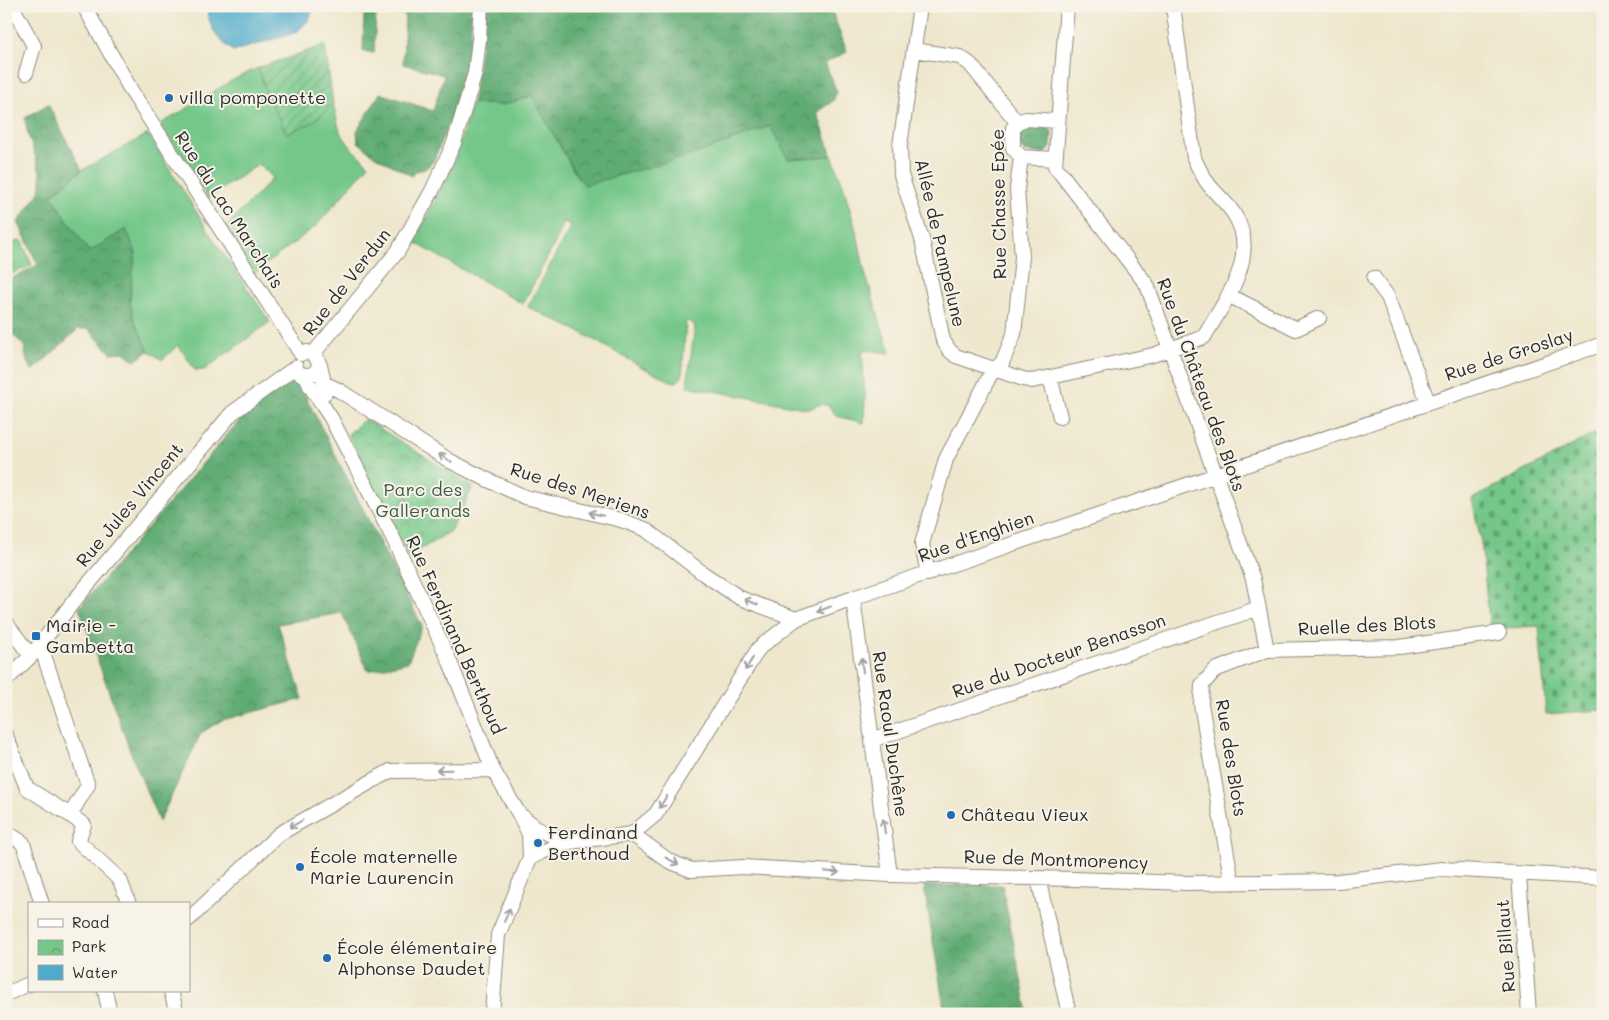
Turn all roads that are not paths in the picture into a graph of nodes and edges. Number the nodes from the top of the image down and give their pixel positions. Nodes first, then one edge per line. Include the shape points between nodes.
1 (12, 6) edge
2 (84, 6) edge
3 (481, 6) edge
4 (920, 6) edge
5 (1067, 6) edge
6 (1173, 6) edge
7 (914, 50) junction
8 (26, 73) dead end
9 (1057, 121) junction
10 (1017, 122) junction
11 (1021, 157) junction
12 (1056, 159) junction
13 (1374, 278) dead end
14 (1228, 295) junction
15 (1319, 318) dead end
16 (1603, 344) edge
17 (1170, 349) junction
18 (307, 363) junction
19 (993, 370) junction
20 (1050, 377) junction
21 (324, 384) junction
22 (1428, 402) junction
23 (1060, 417) dead end
24 (331, 418) junction
25 (1214, 475) junction
26 (928, 574) junction
27 (852, 598) junction
28 (1259, 608) junction
29 (796, 619) junction
30 (6, 623) edge
31 (1499, 633) dead end
32 (40, 644) junction
33 (1267, 650) junction
34 (31, 656) junction
35 (6, 680) edge
36 (6, 736) edge
37 (872, 740) junction
38 (493, 770) junction
39 (519, 814) junction
40 (70, 815) junction
41 (6, 832) edge
42 (632, 834) junction
43 (570, 842) junction
44 (530, 858) junction
45 (890, 874) junction
46 (1519, 875) junction
47 (1038, 878) junction
48 (1599, 878) edge
49 (1232, 882) junction
50 (41, 902) edge
51 (128, 902) edge
52 (190, 918) edge
53 (28, 984) edge
54 (105, 992) edge
55 (171, 992) edge
56 (6, 994) edge
57 (110, 1014) edge
58 (177, 1014) edge
59 (492, 1014) edge
60 (1069, 1014) edge
61 (1529, 1014) edge

1 - 8 street via 34,46
2 - 18 street, Rue du Lac Marchais via 132,92
3 - 18 street, Rue de Verdun via 475,73 454,143 432,191 398,251
4 - 7 street, Allée de Pampelune
5 - 9 street, Rue du Château des Blots
6 - 14 street, Allée de Pampelune via 1194,158 1199,171 1234,214 1244,244 1238,277
7 - 10 street, Rue Chasse Epée via 960,57 970,64
7 - 19 street, Allée de Pampelune via 900,146 901,175 922,239 943,340 956,356
9 - 10 street via 1026,119
9 - 12 street, Rue du Château des Blots
10 - 11 street, Rue Chasse Epée via 1013,128 1013,148
11 - 12 street
11 - 19 street, Rue Chasse Epée via 1017,189 1022,257 1014,334 1002,363
12 - 17 street, Rue du Château des Blots via 1055,166 1147,285
13 - 22 street via 1388,297
14 - 15 street via 1296,329
14 - 17 street, Allée de Pampelune via 1204,337
16 - 22 street, Rue de Groslay
17 - 20 street, Allée de Pampelune
17 - 25 street, Rue du Château des Blots
18 - 21 street, Rue Ferdinand Berthoud
18 - 24 street, Rue Ferdinand Berthoud via 310,386
18 - 32 street, Rue Jules Vincent via 232,413
19 - 20 street, Allée de Pampelune via 1023,380
19 - 26 street, Rue Chasse Epée via 946,459 922,544
20 - 23 street
21 - 24 street, Rue Ferdinand Berthoud
29 -> 21 street, Rue des Meriens via 740,598 645,529 621,520 525,497 450,461
22 - 25 street, Rue d'Enghien
24 - 38 street, Rue Ferdinand Berthoud via 393,538 450,662
25 - 26 street, Rue d'Enghien
25 - 28 street, Rue du Château des Blots via 1253,579
26 - 27 street, Rue d'Enghien
27 -> 29 street, Rue d'Enghien
37 -> 27 street, Rue Raoul Duchêne
28 - 33 street, Rue du Château des Blots
28 - 37 street, Rue du Docteur Benasson
29 -> 42 street, Rue d'Enghien via 760,648 656,814
30 - 34 street
31 - 33 street, Ruelle des Blots via 1399,647
32 - 34 street, Rue Jules Vincent
32 - 40 street via 88,785
33 - 49 street, Rue des Blots via 1216,670 1202,685 1201,704
34 - 35 street, Rue Jules Vincent
36 - 40 street via 27,788
45 -> 37 street, Rue Raoul Duchêne
38 - 39 street, Rue Ferdinand Berthoud
38 -> 52 street via 390,771 279,834
39 - 43 street, Rue Ferdinand Berthoud via 541,831
39 - 44 street via 529,834
40 - 51 street via 84,826 78,841 120,880
41 - 50 street via 23,843
42 - 43 street
42 -> 45 street, Rue de Montmorency via 669,861 691,870 743,867
43 - 44 street
59 -> 44 street via 498,935
45 - 47 street, Rue de Montmorency
46 - 48 street, Rue de Montmorency
46 - 49 street, Rue de Montmorency via 1442,869 1338,881
46 - 61 street, Rue Billaut
47 - 49 street, Rue de Montmorency
47 - 60 street
53 - 56 street
54 - 57 street
55 - 58 street

